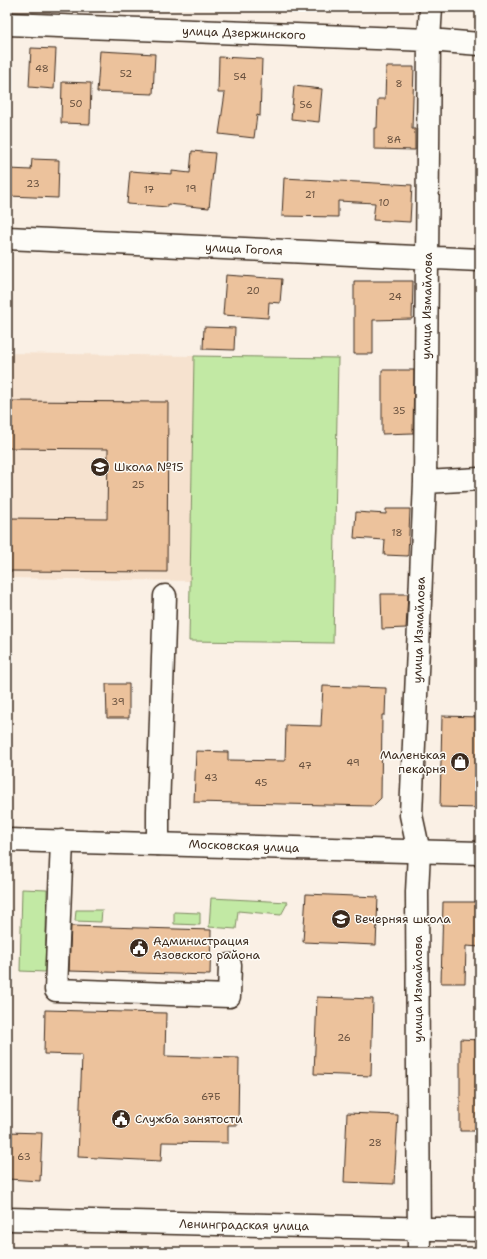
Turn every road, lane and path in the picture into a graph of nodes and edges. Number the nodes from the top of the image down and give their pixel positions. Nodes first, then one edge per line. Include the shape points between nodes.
1 (431, 7) edge
2 (7, 24) edge
3 (429, 40) junction
4 (480, 44) edge
5 (7, 238) edge
6 (428, 257) junction
7 (480, 260) edge
8 (480, 479) edge
9 (425, 482) junction
10 (165, 596) dead end
11 (7, 840) edge
12 (62, 841) junction
13 (158, 844) junction
14 (419, 852) junction
15 (480, 853) edge
16 (230, 965) dead end
17 (7, 1220) edge
18 (419, 1229) junction
19 (480, 1230) edge
20 (419, 1252) edge

1 - 3 street, улица Измайлова
2 - 3 street, улица Дзержинского
3 - 4 street, улица Дзержинского
3 - 6 street, улица Измайлова
5 - 6 street, улица Гоголя
6 - 7 street, улица Гоголя
6 - 9 street, улица Измайлова
8 - 9 street
9 - 14 street, улица Измайлова via 411,815
10 - 13 street
11 - 12 street, Московская улица
12 - 13 street, Московская улица
12 - 16 street via 56,990 229,996
13 - 14 street, Московская улица
14 - 15 street, Московская улица
14 - 18 street, улица Измайлова
17 - 18 street, Ленинградская улица
18 - 19 street, Ленинградская улица
18 - 20 street, улица Измайлова

